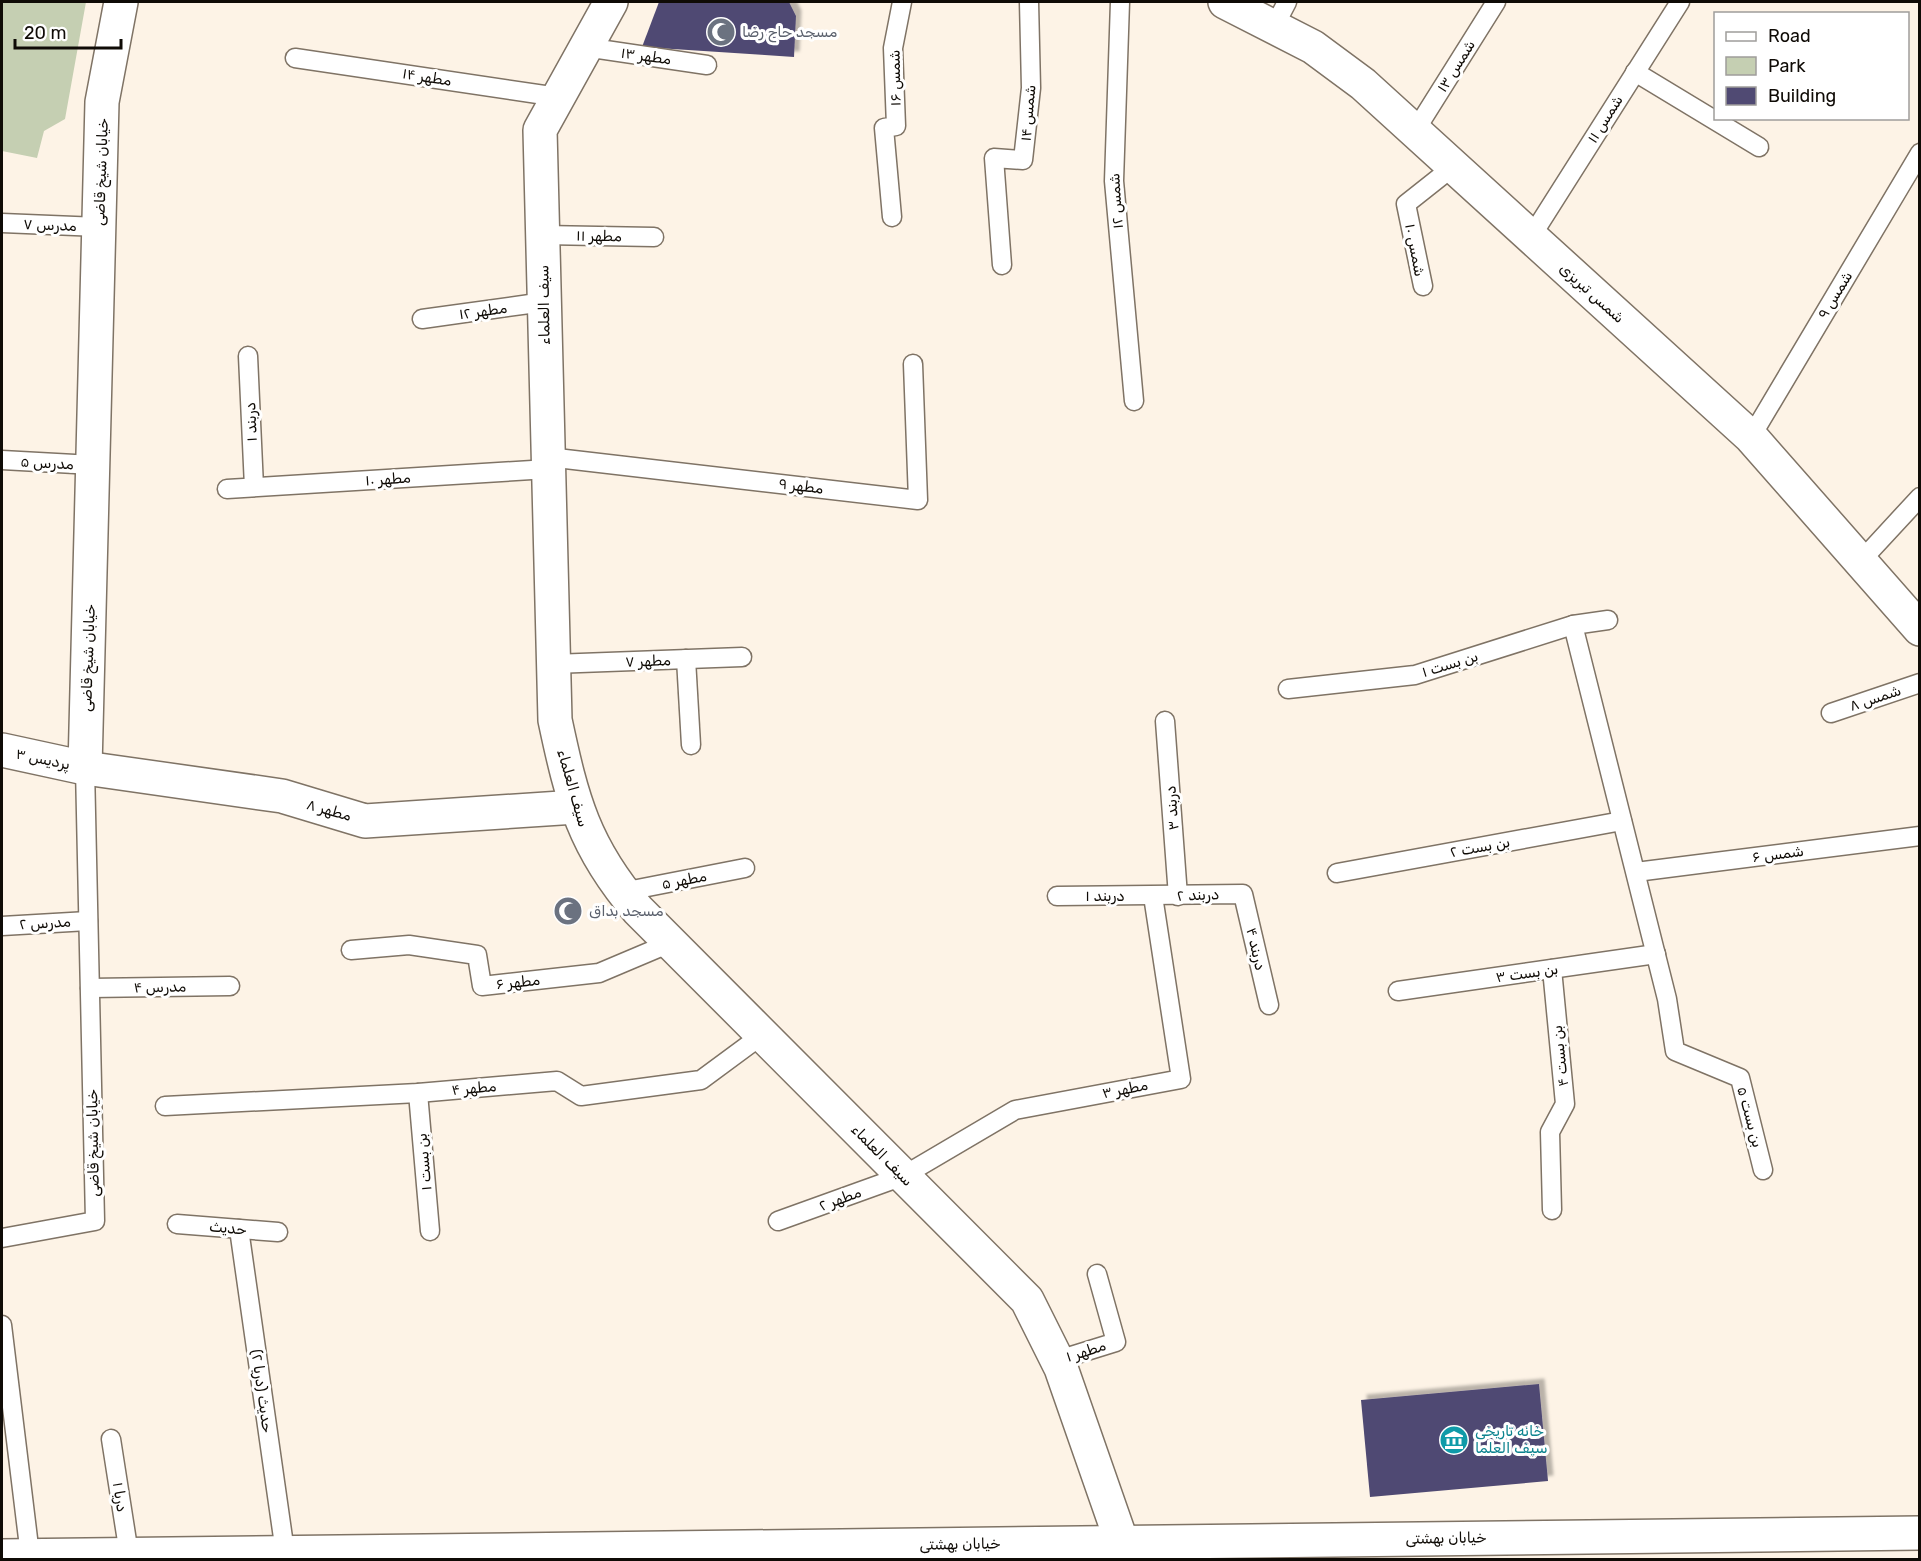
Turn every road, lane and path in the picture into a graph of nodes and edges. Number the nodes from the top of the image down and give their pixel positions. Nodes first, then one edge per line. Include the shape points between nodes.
1 (121, 2) edge
2 (611, 2) edge
3 (902, 2) edge
4 (1029, 2) edge
5 (1120, 2) edge
6 (1225, 2) edge
7 (1496, 2) edge
8 (1680, 2) edge
9 (1281, 14) edge
10 (585, 47) junction
11 (296, 58) dead end
12 (707, 65) dead end
13 (1635, 72) junction
14 (558, 97) junction
15 (1714, 120) edge
16 (1714, 120) edge
17 (1415, 131) junction
18 (1759, 147) dead end
19 (1920, 153) edge
20 (1454, 166) junction
21 (892, 216) dead end
22 (2, 224) edge
23 (99, 227) junction
24 (543, 235) junction
25 (654, 237) dead end
26 (1531, 237) junction
27 (1002, 265) dead end
28 (1423, 286) dead end
29 (544, 303) junction
30 (422, 319) dead end
31 (248, 356) dead end
32 (913, 364) dead end
33 (1134, 401) dead end
34 (1751, 437) junction
35 (2, 460) edge
36 (548, 463) junction
37 (93, 465) junction
38 (254, 487) junction
39 (227, 489) dead end
40 (1920, 497) edge
41 (1860, 562) junction
42 (1608, 620) dead end
43 (1573, 626) junction
44 (1920, 629) edge
45 (742, 657) dead end
46 (686, 659) junction
47 (553, 664) junction
48 (1920, 683) edge
49 (1288, 689) dead end
50 (1831, 713) dead end
51 (1165, 721) dead end
52 (691, 746) dead end
53 (2, 750) edge
54 (85, 768) junction
55 (576, 807) junction
56 (1622, 821) junction
57 (1920, 836) edge
58 (745, 868) dead end
59 (1636, 872) junction
60 (1337, 873) dead end
61 (622, 892) junction
62 (1244, 894) joint
63 (1057, 896) dead end
64 (1153, 896) junction
65 (1178, 896) junction
66 (88, 921) junction
67 (2, 926) edge
68 (670, 943) junction
69 (351, 950) dead end
70 (1656, 954) junction
71 (1552, 969) junction
72 (230, 986) dead end
73 (90, 988) junction
74 (1398, 991) dead end
75 (1269, 1005) dead end
76 (762, 1035) junction
77 (418, 1093) junction
78 (165, 1106) dead end
79 (1763, 1170) dead end
80 (903, 1176) junction
81 (1552, 1210) dead end
82 (778, 1221) dead end
83 (177, 1224) dead end
84 (239, 1229) junction
85 (430, 1231) dead end
86 (278, 1232) dead end
87 (2, 1238) edge
88 (1097, 1274) dead end
89 (2, 1325) edge
90 (1058, 1360) junction
91 (111, 1439) dead end
92 (1920, 1533) edge
93 (1124, 1551) edge
94 (285, 1552) junction
95 (129, 1554) junction
96 (567, 1554) edge
97 (16, 1556) edge

1 - 23 street, خیابان شیخ قاضی via 102,102
2 - 10 street, سیف العلماء
3 - 21 lane, شمس ۱۶ via 893,48 896,126 884,128
4 - 27 lane, شمس ۱۴ via 1031,88 1023,160 994,158
5 - 33 lane, شمس ۱۲ via 1114,182
6 - 9 street, شمس تبریزی
7 - 17 lane, شمس ۱۳
8 - 13 lane, شمس ۱۱
9 - 17 street, شمس تبریزی via 1313,47
10 - 12 lane, مطهر ۱۳
10 - 14 street, سیف العلماء
11 - 14 lane, مطهر ۱۴
13 - 16 lane
13 - 26 lane, شمس ۱۱
14 - 24 street, سیف العلماء via 540,130
15 - 18 lane
17 - 20 street, شمس تبریزی
19 - 34 lane, شمس ۹
20 - 26 street, شمس تبریزی
20 - 28 lane, شمس ۱۰ via 1406,204
22 - 23 lane, مدرس ۷
23 - 37 street, خیابان شیخ قاضی
24 - 25 lane, مطهر ۱۱
24 - 29 street, سیف العلماء
26 - 34 street, شمس تبریزی
29 - 30 lane, مطهر ۱۲
29 - 36 street, سیف العلماء
31 - 38 lane, دربند ۱
32 - 36 lane, مطهر ۹ via 918,500
34 - 41 street, شمس تبریزی
35 - 37 lane, مدرس ۵
36 - 38 lane, مطهر ۱۰
36 - 47 street, سیف العلماء
37 - 54 street, خیابان شیخ قاضی
38 - 39 lane, مطهر ۱۰
40 - 41 lane
41 - 44 street, شمس تبریزی
42 - 43 lane, بن بست ۱
43 - 49 lane, بن بست ۱ via 1415,675
43 - 56 lane
45 - 46 lane, مطهر ۷
46 - 47 lane, مطهر ۷
46 - 52 lane
47 - 55 street, سیف العلماء via 555,720
48 - 50 lane, شمس ۸
51 - 65 lane, دربند ۳
53 - 54 street, پردیس ۳
54 - 55 street, مطهر ۸ via 282,796 365,821
54 - 66 lane, خیابان شیخ قاضی
55 - 61 street, سیف العلماء via 597,854
56 - 59 lane
56 - 60 lane, بن بست ۲
57 - 59 lane, شمس ۶
58 - 61 lane, مطهر ۵
59 - 70 lane
61 - 68 street, سیف العلماء
62 - 65 lane, دربند ۲
62 - 75 lane, دربند ۴
63 - 64 lane, دربند ۱
64 - 65 lane, دربند ۲
64 - 80 lane, مطهر ۳ via 1181,1079 1015,1110
66 - 67 lane, مدرس ۲
66 - 73 lane, خیابان شیخ قاضی
68 - 69 lane, مطهر ۶ via 599,974 482,986 477,955 409,945
68 - 76 street, سیف العلماء
70 - 71 lane, بن بست ۳
70 - 79 lane, بن بست ۵ via 1668,999 1675,1051 1740,1078
71 - 74 lane, بن بست ۳
71 - 81 lane, بن بست ۴ via 1565,1104 1550,1132
72 - 73 lane, مدرس ۴
73 - 87 lane, خیابان شیخ قاضی via 95,1221
76 - 77 lane, مطهر ۴ via 701,1080 581,1096 557,1081
76 - 80 street, سیف العلماء
77 - 78 lane, مطهر ۴
77 - 85 lane, بن بست ۱
80 - 82 lane, مطهر ۲
80 - 90 street, سیف العلماء via 1027,1300
83 - 84 lane, حدیث
84 - 86 lane, حدیث
84 - 94 lane, حدیث (دریا ۲)
88 - 90 lane, مطهر ۱ via 1116,1342
89 - 97 lane
90 - 93 street, سیف العلماء
91 - 95 lane, دریا ۱
92 - 93 street, خیابان بهشتی
93 - 96 street, خیابان بهشتی
94 - 95 street, خیابان بهشتی
94 - 96 street, خیابان بهشتی
95 - 97 street, خیابان بهشتی

